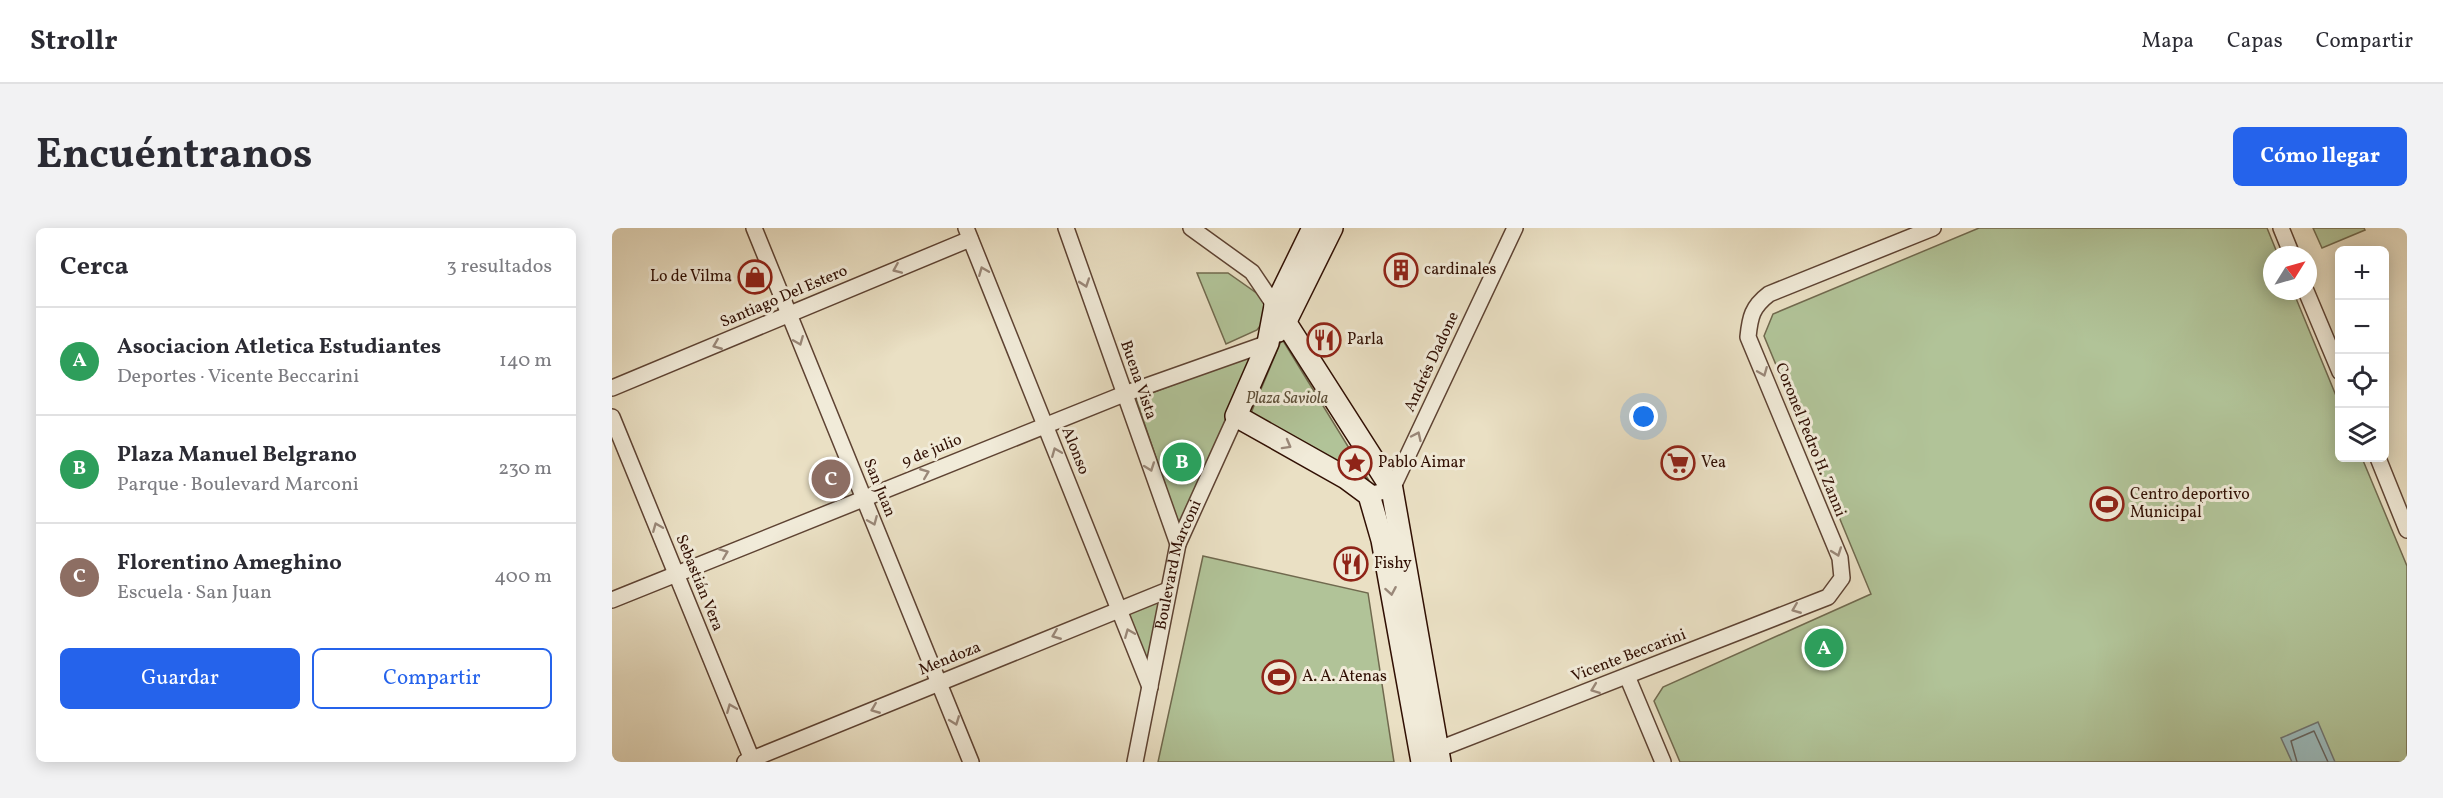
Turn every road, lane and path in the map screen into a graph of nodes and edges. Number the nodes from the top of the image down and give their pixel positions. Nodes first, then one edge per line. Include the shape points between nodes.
1 (754, 228) edge
2 (1066, 228) edge
3 (1191, 228) edge
4 (1313, 228) edge
5 (1332, 228) edge
6 (1515, 228) edge
7 (1933, 228) edge
8 (2281, 228) edge
9 (968, 233) edge
10 (2288, 246) edge
11 (2310, 300) edge
12 (1280, 314) junction
13 (788, 315) junction
14 (1268, 343) junction
15 (2335, 360) edge
16 (612, 388) edge
17 (1124, 394) junction
18 (1236, 416) junction
19 (612, 417) edge
20 (1045, 425) junction
21 (2380, 462) edge
22 (1392, 489) junction
23 (1369, 495) junction
24 (863, 498) junction
25 (2407, 530) edge
26 (1178, 544) junction
27 (675, 573) junction
28 (1842, 578) joint
29 (1168, 590) junction
30 (612, 600) edge
31 (1119, 609) junction
32 (1627, 676) junction
33 (940, 682) junction
34 (1150, 687) junction
35 (1430, 757) edge
36 (750, 761) edge
37 (970, 762) edge
38 (1135, 762) edge
39 (1663, 762) edge

1 - 13 street, San Juan
2 -> 17 street, Buena Vista
3 - 12 street via 1252,272
4 - 12 main road, Boulevard Marconi
5 - 12 main road, Boulevard Marconi
22 -> 6 street, Andrés Dadone
7 -> 28 street, Coronel Pedro H. Zanni via 1769,294 1756,304 1750,316 1748,337 1840,558
8 - 10 street
9 -> 13 street, Santiago Del Estero
20 -> 9 street, Alonso
11 - 15 street
12 - 14 main road, Boulevard Marconi
12 - 22 main road
13 -> 16 street, Santiago Del Estero
13 -> 24 street, San Juan
14 - 17 street, 9 de julio
14 - 18 main road, Boulevard Marconi
17 - 20 street, 9 de julio
17 -> 26 street, Buena Vista
18 -> 23 main road
18 - 26 street, Boulevard Marconi
27 -> 19 street, Sebastián Vera
24 -> 20 street, 9 de julio
31 -> 20 street, Alonso
21 - 25 street
22 - 23 street
22 - 35 main road
23 -> 35 main road
27 -> 24 street, 9 de julio
24 -> 33 street, San Juan
26 - 29 street, Boulevard Marconi
27 - 30 street, 9 de julio
36 -> 27 street, Sebastián Vera
28 -> 32 street, Vicente Beccarini via 1828,597
29 - 31 street, Mendoza
29 - 34 street, Boulevard Marconi
31 -> 33 street, Mendoza
34 -> 31 street, Alonso
32 -> 35 street, Vicente Beccarini
32 - 39 street
33 -> 36 street, Mendoza
33 -> 37 street, San Juan
34 - 38 street, Boulevard Marconi

